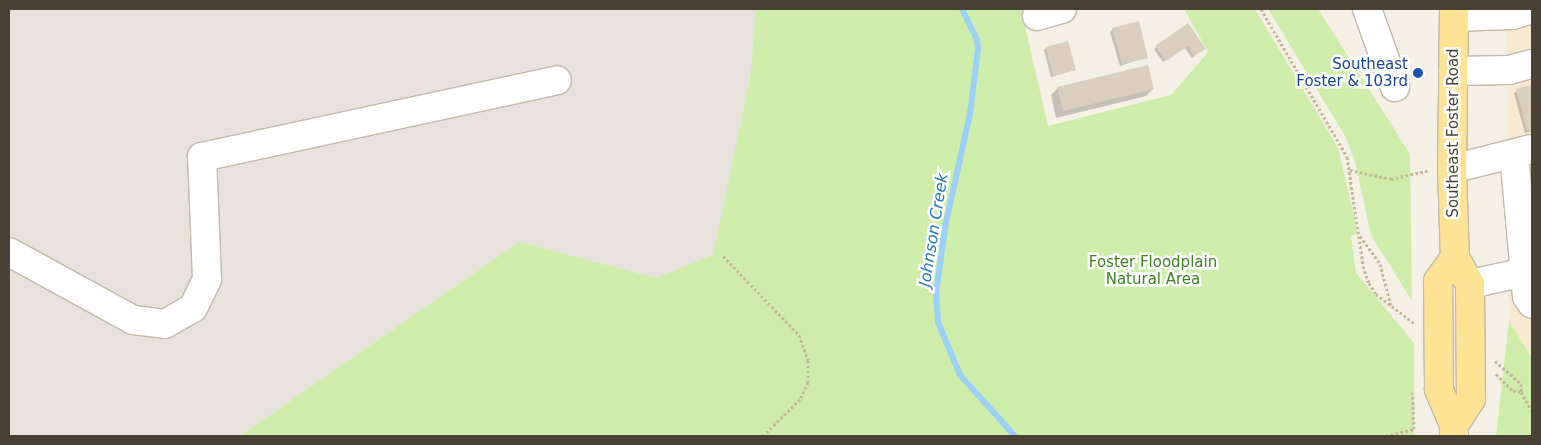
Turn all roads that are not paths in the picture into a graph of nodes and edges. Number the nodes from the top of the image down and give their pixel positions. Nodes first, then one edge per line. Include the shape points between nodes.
1 (1367, 9) edge
2 (1532, 9) edge
3 (1454, 13) edge
4 (1532, 64) edge
5 (1453, 71) junction
6 (556, 80) dead end
7 (1395, 87) dead end
8 (1523, 151) edge
9 (1452, 169) junction
10 (9, 252) edge
11 (1455, 258) junction
12 (1525, 272) junction
13 (1470, 284) junction
14 (1532, 304) edge
15 (1454, 431) edge

1 - 7 street
2 - 3 street via 1513,16
3 - 5 main road, Southeast Foster Road
4 - 5 street via 1510,70
5 - 9 main road, Southeast Foster Road
6 - 10 street via 202,157 208,280 193,308 165,324 133,320
8 - 9 street
8 - 12 street
9 - 11 main road, Southeast Foster Road
11 - 13 main road, Southeast Foster Road
11 - 15 main road, Southeast Foster Road via 1438,282 1439,389
12 - 13 street
12 - 14 street via 1527,296
13 - 15 main road, Southeast Foster Road via 1471,399

